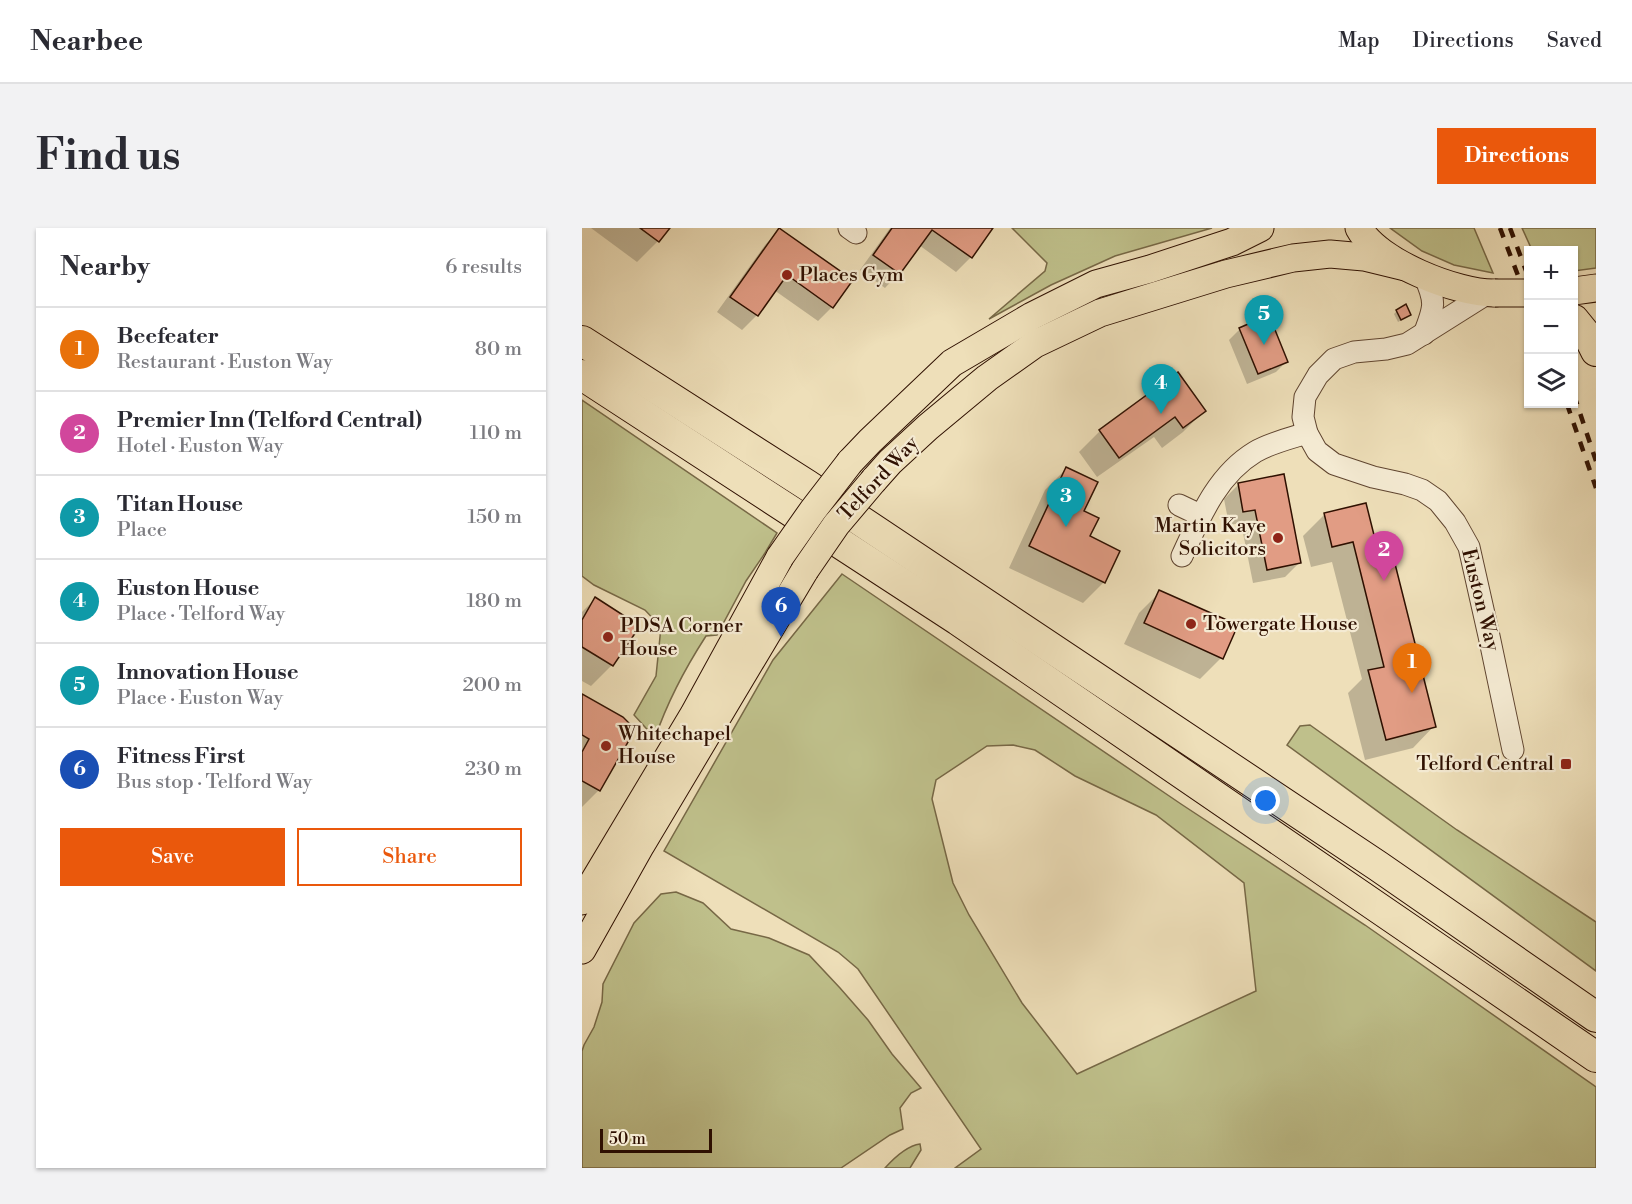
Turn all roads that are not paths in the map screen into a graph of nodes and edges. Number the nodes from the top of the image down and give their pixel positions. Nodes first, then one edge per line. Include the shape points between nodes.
1 (1260, 228) edge
2 (1359, 228) edge
3 (1415, 271) junction
4 (1492, 293) junction
5 (1524, 293) edge
6 (1578, 325) edge
7 (1424, 334) junction
8 (582, 341) edge
9 (1596, 351) edge
10 (582, 375) edge
11 (1307, 433) junction
12 (1179, 505) dead end
13 (1200, 515) junction
14 (1182, 556) dead end
15 (1513, 750) dead end
16 (582, 902) edge
17 (582, 950) edge
18 (1596, 1017) edge
19 (1596, 1057) edge

1 - 16 main road, Telford Way, bridge via 1232,242 1096,284 1032,316 952,363 850,462 780,557 694,714
2 - 3 main road via 1383,253
3 - 4 main road
3 - 7 street via 1432,294 1432,315
3 - 17 main road, Telford Way, bridge via 1364,257 1330,254 1293,258 1226,274 1100,313 1035,344 987,378 897,455 836,525 805,570
4 - 5 main road, bridge
4 - 7 street
6 - 9 highway
7 - 11 street via 1407,344 1334,359 1318,375 1305,397
8 - 18 highway via 807,485 1378,866
10 - 19 highway via 958,620
11 - 13 street via 1257,451 1238,465
11 - 15 street, Euston Way via 1317,451 1334,464 1422,490 1438,501 1455,522 1469,547
12 - 13 street
13 - 14 street

